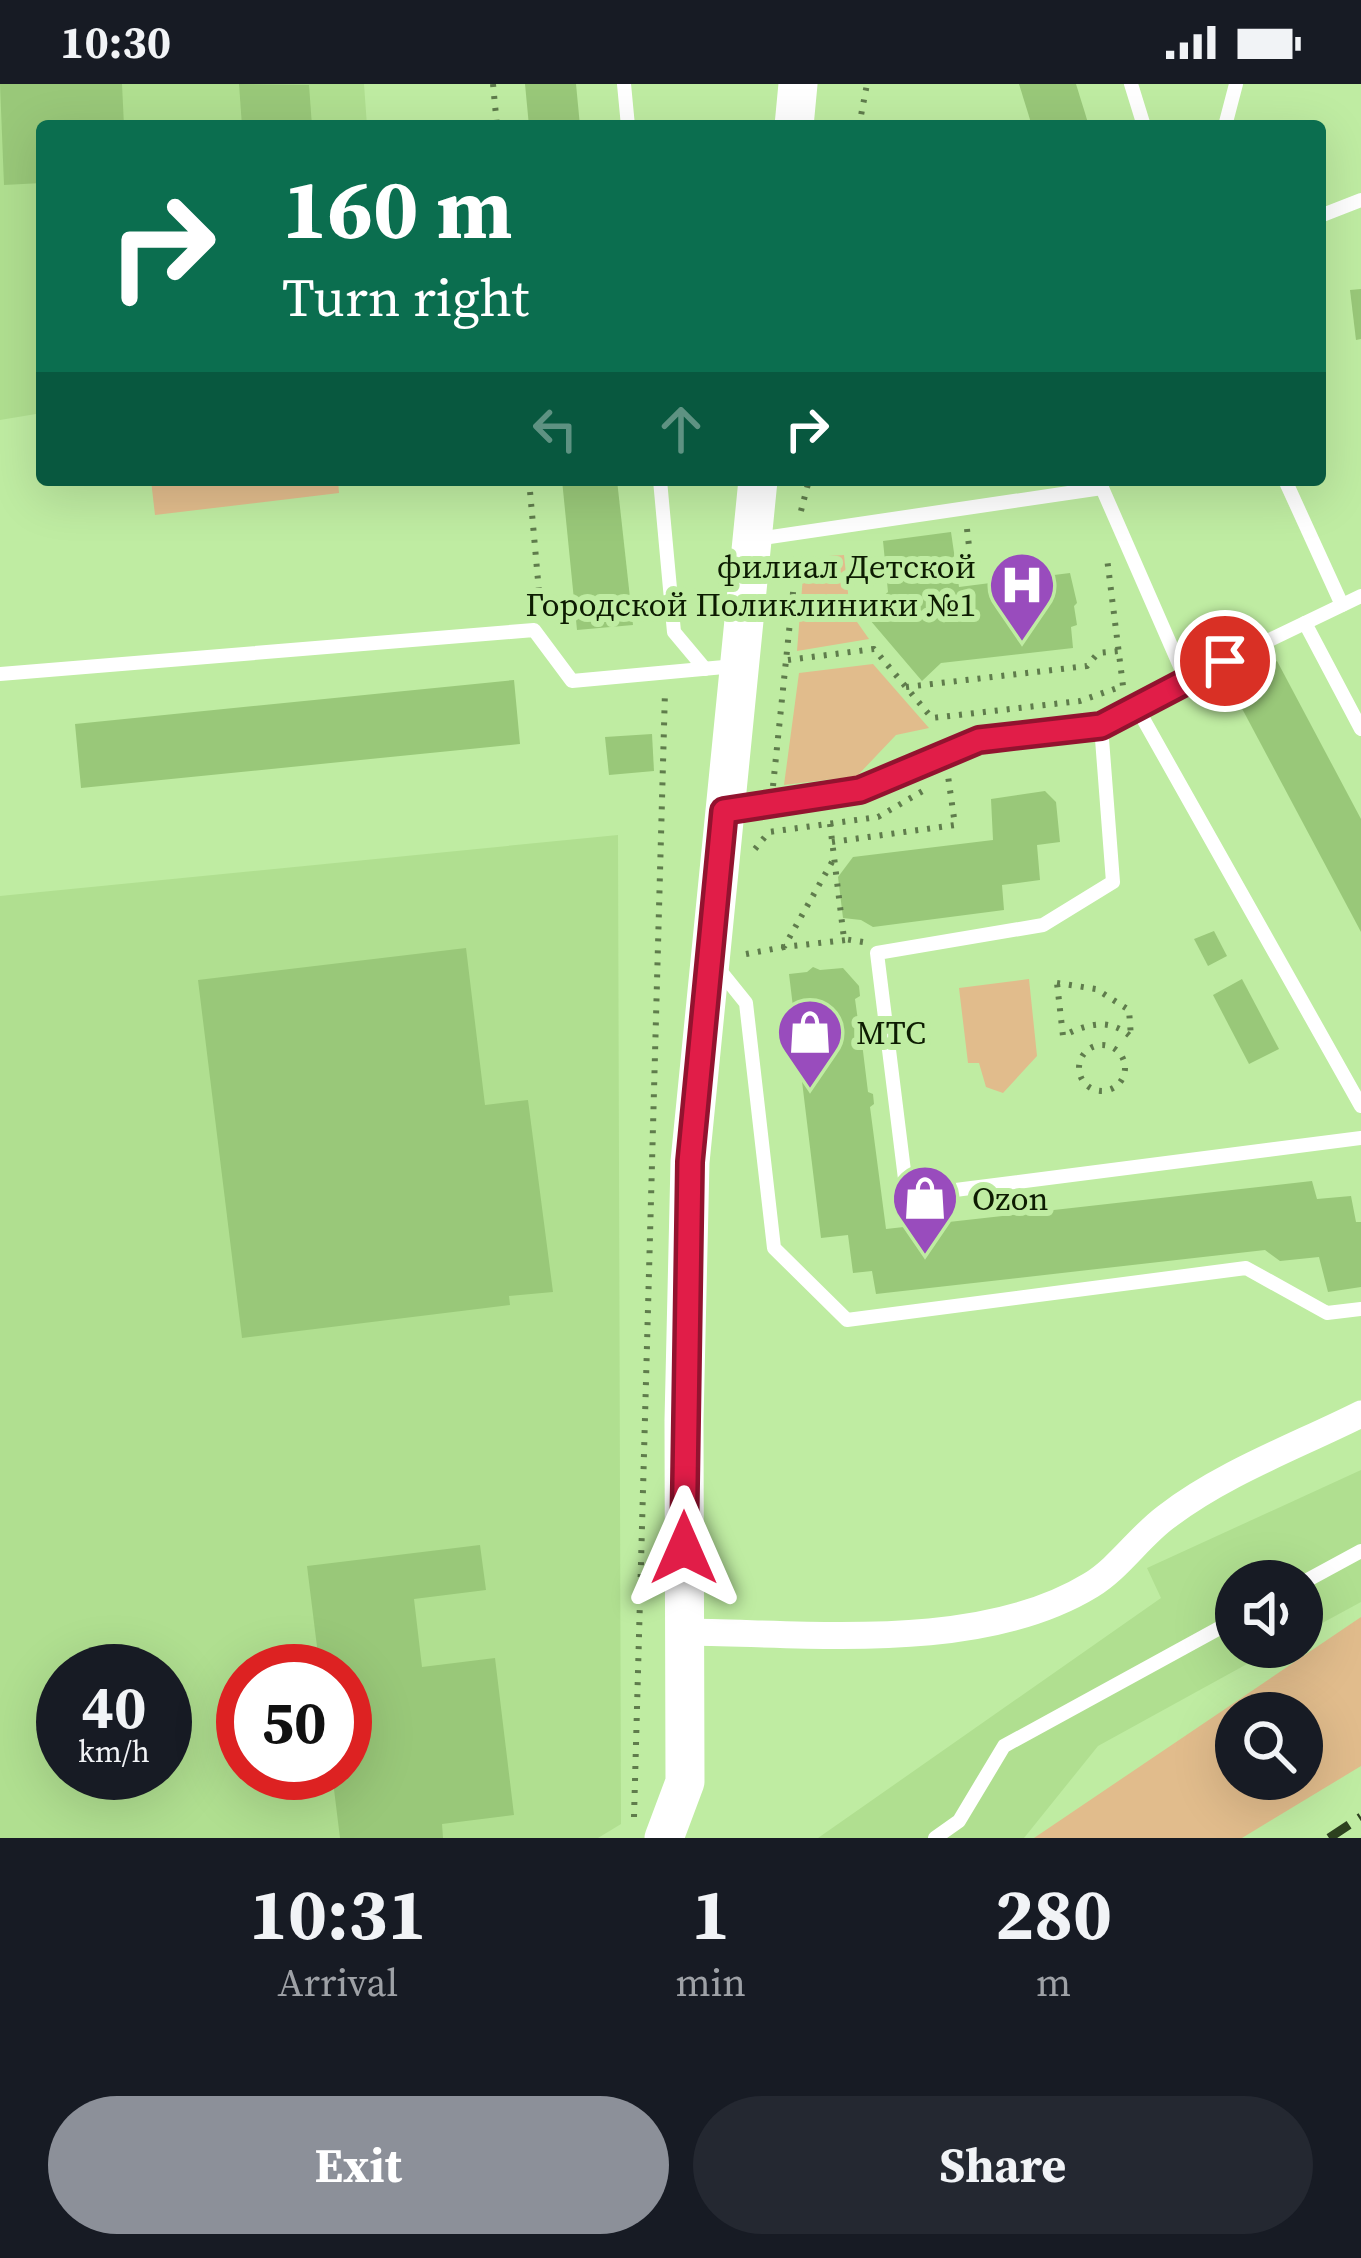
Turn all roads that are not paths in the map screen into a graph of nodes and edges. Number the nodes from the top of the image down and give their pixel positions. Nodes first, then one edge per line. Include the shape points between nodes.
1 (624, 84) edge
2 (798, 84) edge
3 (1131, 84) edge
4 (1236, 84) edge
5 (627, 120) edge
6 (795, 120) edge
7 (1142, 120) edge
8 (1227, 120) edge
9 (1361, 200) edge
10 (1326, 214) edge
11 (661, 486) edge
12 (757, 486) edge
13 (1087, 486) edge
14 (1101, 486) edge
15 (1288, 486) edge
16 (752, 540) junction
17 (1361, 596) edge
18 (1342, 605) junction
19 (1305, 623) junction
20 (723, 668) junction
21 (0, 674) edge
22 (1186, 680) junction
23 (1137, 708) junction
24 (1101, 726) junction
25 (1361, 729) edge
26 (724, 811) junction
27 (727, 955) junction
28 (1361, 1106) edge
29 (1361, 1138) edge
30 (1361, 1309) edge
31 (1361, 1414) edge
32 (1361, 1551) edge
33 (1323, 1572) edge
34 (1215, 1630) edge
35 (684, 1632) junction
36 (649, 1835) edge
37 (935, 1838) edge

1 - 5 lane
2 - 6 main road
3 - 7 lane
4 - 8 lane
9 - 10 lane
11 - 20 lane via 674,632
12 - 16 main road
13 - 16 lane
14 - 22 lane
15 - 18 lane
16 - 20 main road
17 - 18 lane
18 - 19 lane
19 - 22 lane
19 - 25 lane
20 - 21 lane via 572,681 534,630
20 - 26 main road
22 - 23 lane
23 - 24 lane
23 - 28 lane
24 - 26 lane via 979,740 860,790
24 - 29 lane via 1113,881 1043,925 877,953 906,1187 916,1195
26 - 27 main road
27 - 30 lane via 746,1003 774,1248 847,1321 1246,1268 1328,1313
27 - 35 main road via 690,1162
31 - 35 street via 1210,1489 1165,1517 1094,1585 1033,1611 896,1633
32 - 33 lane
34 - 37 lane via 1004,1746 959,1821
35 - 36 main road via 685,1782

